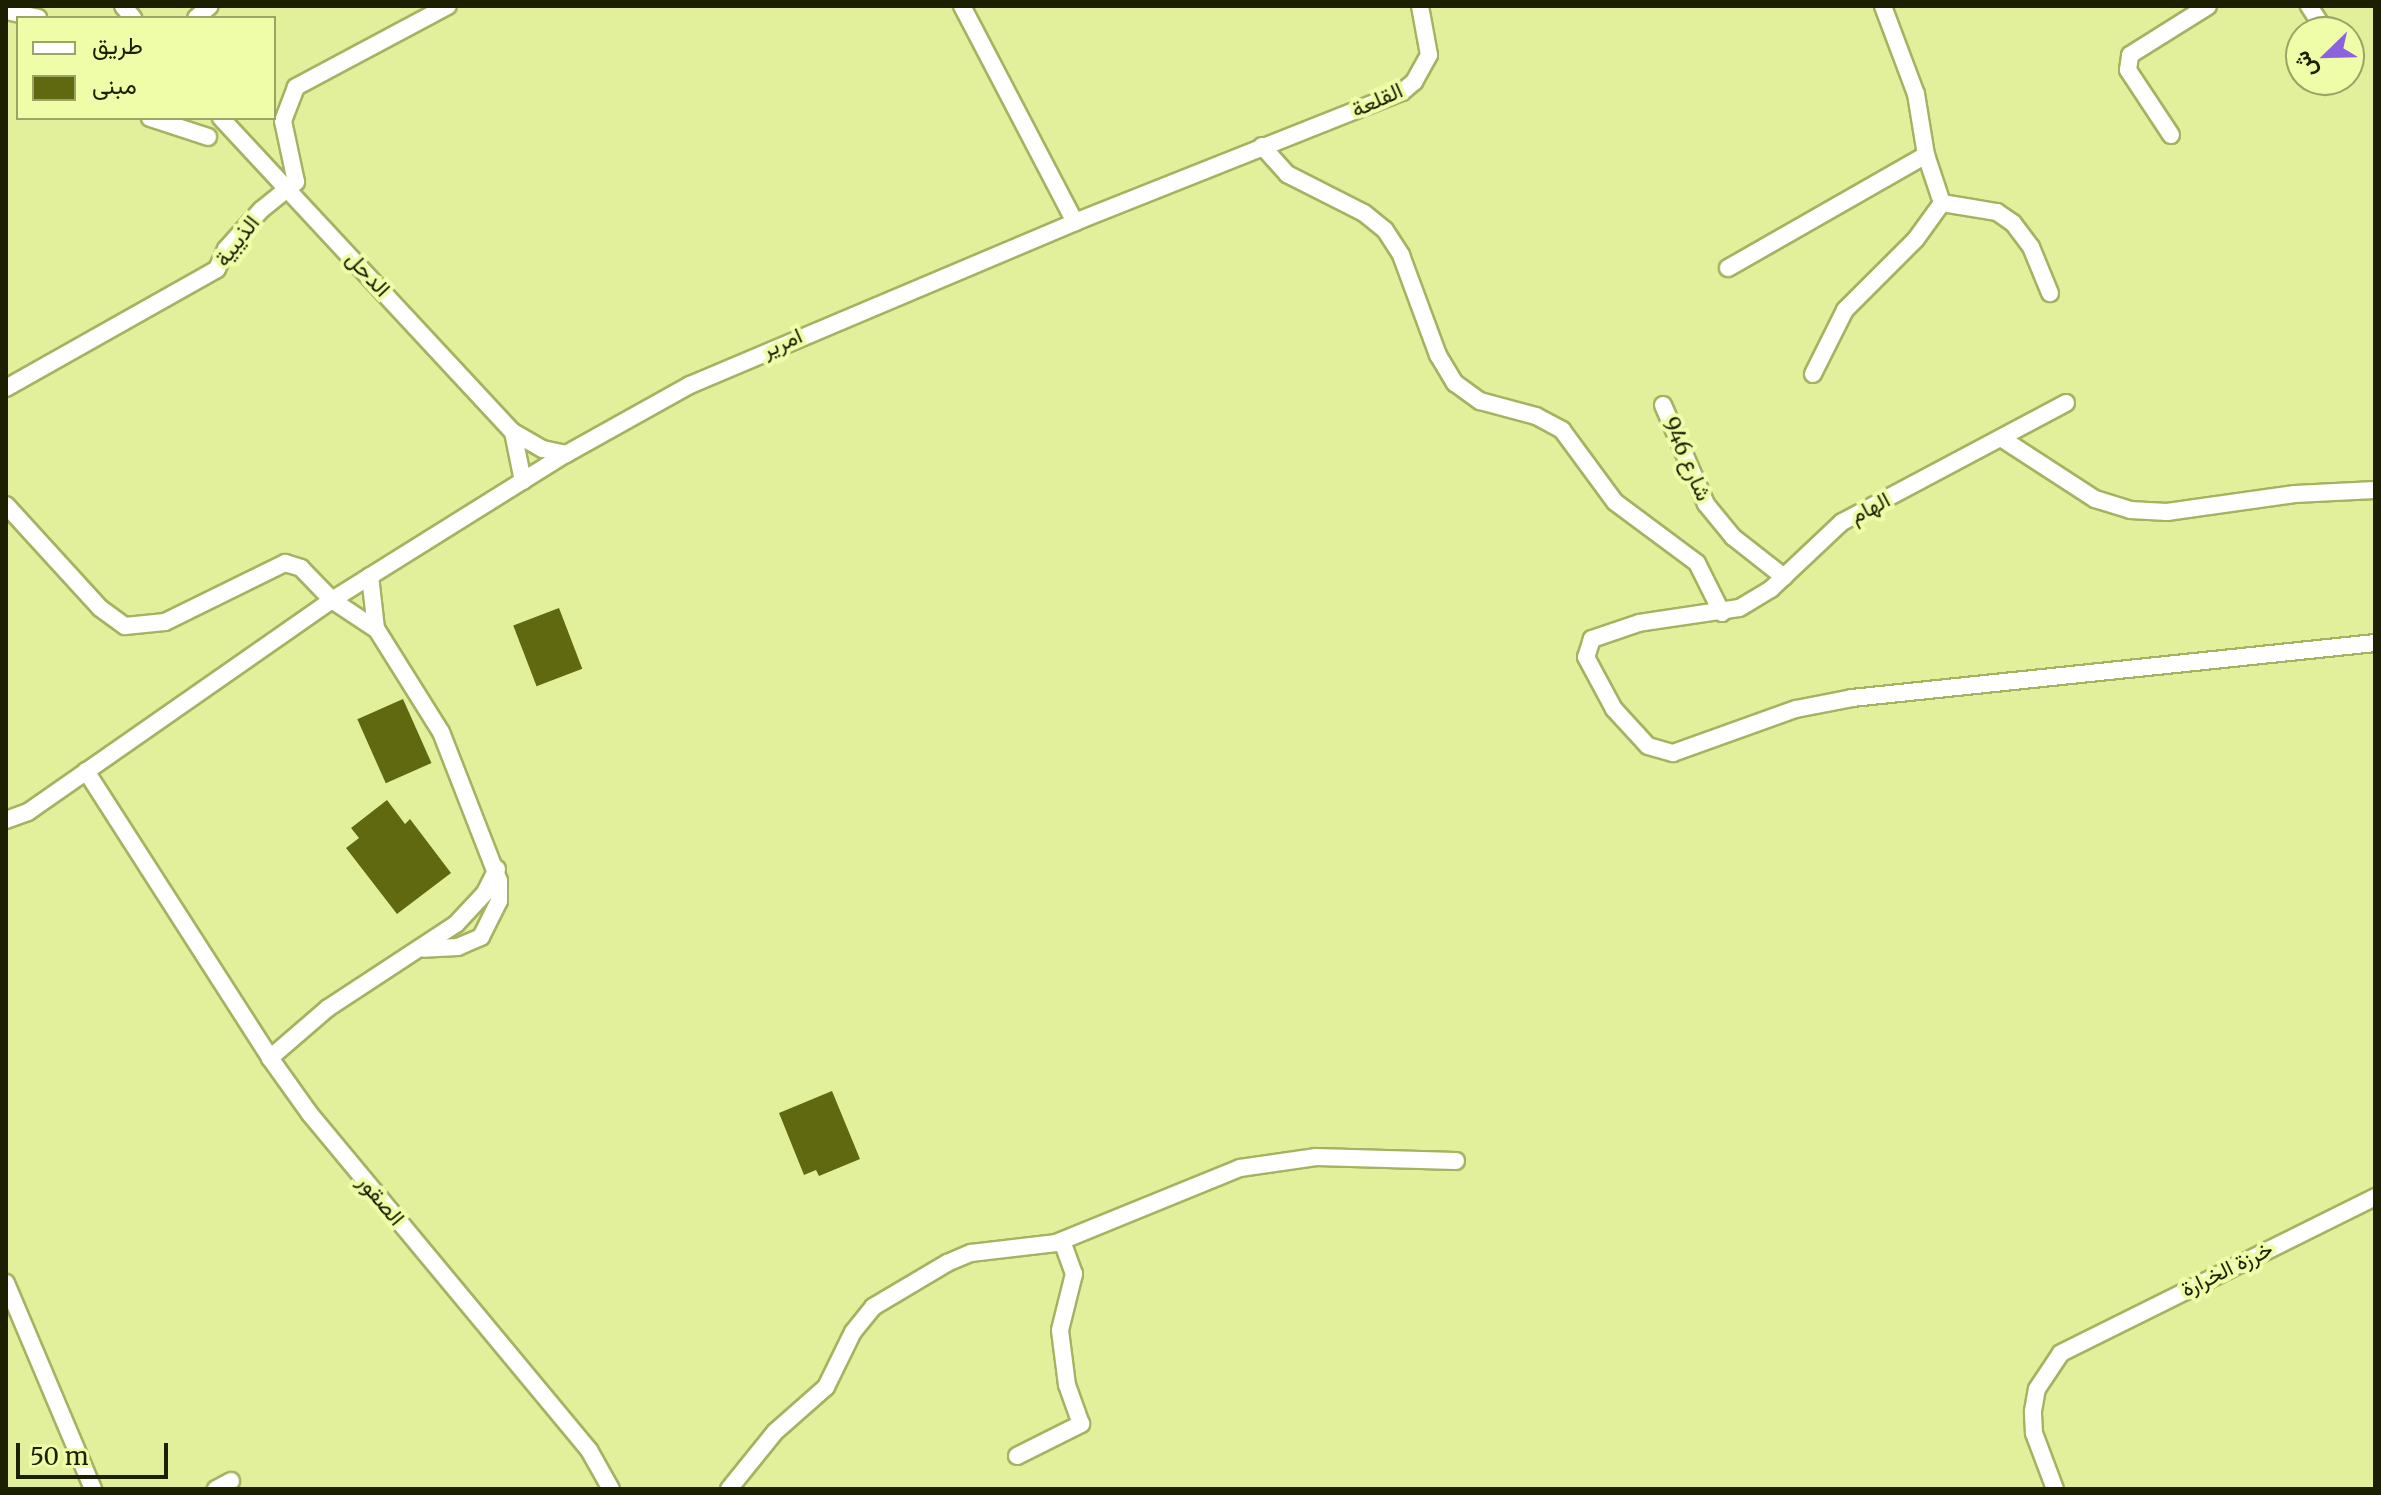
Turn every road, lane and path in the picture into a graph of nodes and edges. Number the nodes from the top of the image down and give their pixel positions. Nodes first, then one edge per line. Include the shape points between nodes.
1 (448, 6) edge
2 (962, 6) edge
3 (1420, 6) edge
4 (1883, 6) edge
5 (2208, 6) edge
6 (6, 11) edge
7 (29, 16) edge
8 (156, 120) edge
9 (223, 120) edge
10 (2171, 135) dead end
11 (208, 137) dead end
12 (1262, 146) junction
13 (1926, 155) junction
14 (289, 188) junction
15 (1942, 203) junction
16 (1075, 222) junction
17 (1728, 268) dead end
18 (2050, 293) dead end
19 (1813, 374) dead end
20 (6, 388) edge
21 (2066, 403) dead end
22 (1663, 405) dead end
23 (513, 432) junction
24 (2001, 438) junction
25 (566, 454) junction
26 (523, 481) junction
27 (2375, 490) edge
28 (6, 505) edge
29 (370, 576) junction
30 (1784, 577) junction
31 (332, 600) junction
32 (1722, 613) junction
33 (377, 630) junction
34 (2375, 643) edge
35 (86, 771) junction
36 (6, 820) edge
37 (497, 869) junction
38 (424, 949) junction
39 (270, 1058) junction
40 (1456, 1161) dead end
41 (2375, 1197) edge
42 (1062, 1241) junction
43 (6, 1283) edge
44 (1017, 1456) dead end
45 (93, 1489) edge
46 (611, 1489) edge
47 (729, 1489) edge
48 (2055, 1489) edge

1 - 14 street via 296,87 283,121 285,147 298,173
2 - 16 street
3 - 12 street, القلعة via 1429,55 1414,82 1387,98
4 - 13 street via 1916,94
5 - 10 street via 2130,55 2128,70
6 - 7 street
8 - 11 street
9 - 14 street, الدحل
12 - 16 street, امرير
12 - 32 street via 1287,174 1364,213 1385,230 1401,255 1438,355 1455,383 1480,401 1536,416 1562,430 1615,502 1697,563
13 - 15 street
13 - 17 street
14 - 20 street, الذيبية via 266,204 226,249 217,269
14 - 23 street, الدحل
15 - 18 street via 1997,212 2013,223 2031,247
15 - 19 street via 1916,239 1845,310
16 - 25 street, امرير via 742,361
21 - 24 street, الهام
22 - 30 street, شارع 946 via 1706,504 1733,537
23 - 25 street via 543,449
23 - 26 street
24 - 27 street via 2095,499 2130,510 2167,512 2295,494
24 - 30 street, الهام via 1842,522
25 - 26 street, امرير
26 - 29 street, امرير
28 - 31 street via 100,608 125,626 165,622 285,563 301,568
29 - 31 street, امرير
29 - 33 street
30 - 32 street, الهام via 1756,600
31 - 33 street
31 - 35 street
32 - 34 street, الهام via 1626,627 1592,639 1585,649 1614,709 1641,741 1662,752 1683,752 1784,713 1852,698
33 - 37 street via 441,732
35 - 36 street via 28,812
35 - 39 street, الصقور
37 - 38 street via 476,905
37 - 38 street via 499,901 481,937 458,947
38 - 39 street via 328,1008
39 - 46 street, الصقور via 310,1114 589,1450
40 - 42 street via 1316,1157 1240,1168
41 - 48 street, خرزة الخرارة via 2080,1341 2047,1369 2033,1411 2034,1433
42 - 44 street via 1074,1274 1060,1330 1067,1385 1081,1424
42 - 47 street via 971,1253 885,1297 853,1332 826,1387 775,1432
43 - 45 street

